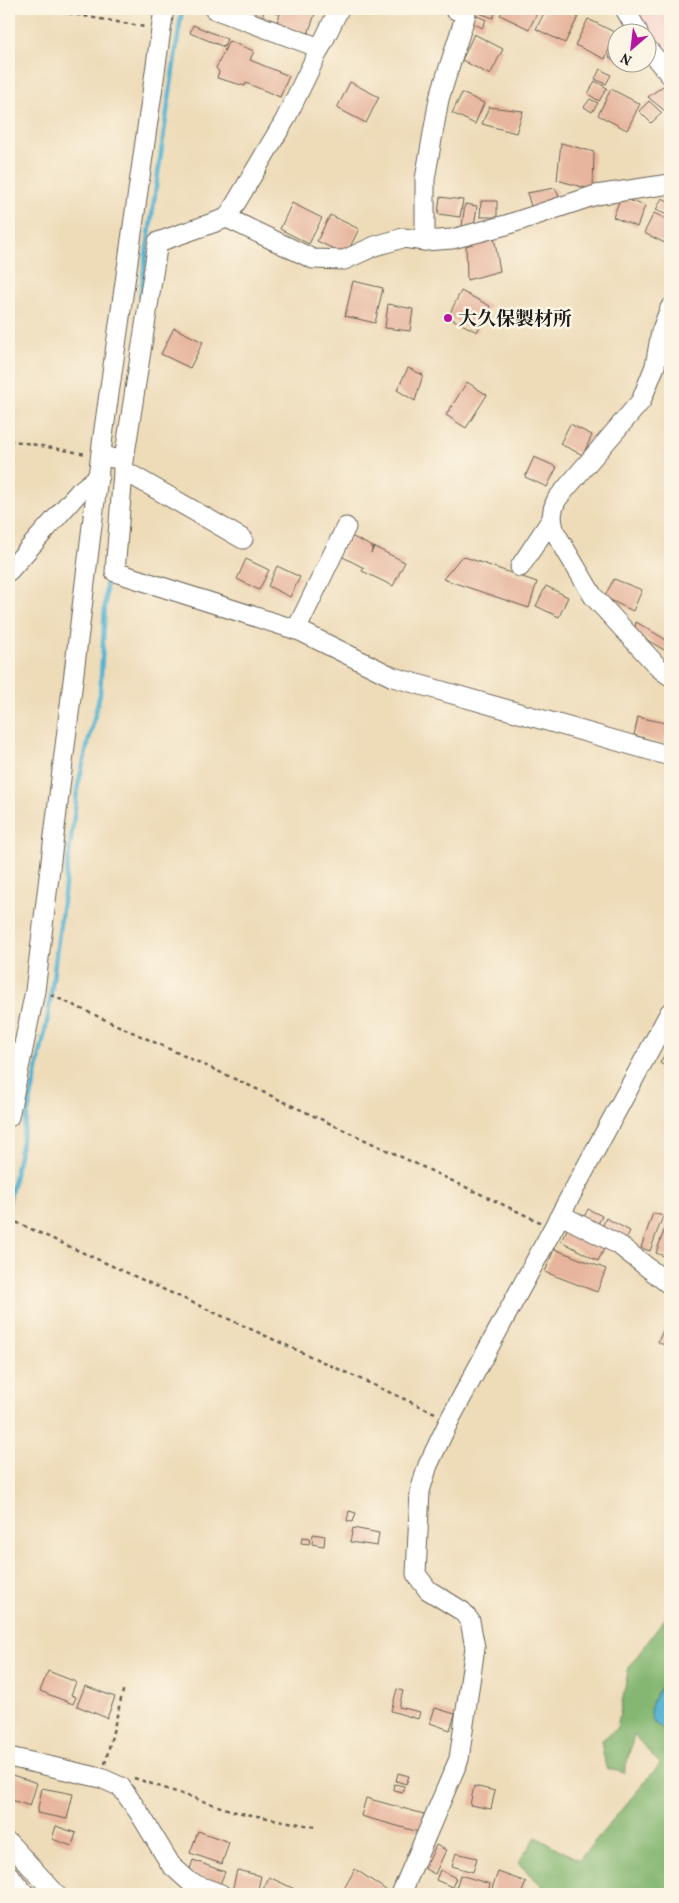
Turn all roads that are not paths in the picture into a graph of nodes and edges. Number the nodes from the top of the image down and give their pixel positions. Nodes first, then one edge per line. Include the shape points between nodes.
1 (164, 9) edge
2 (214, 9) edge
3 (339, 9) edge
4 (454, 9) edge
5 (625, 9) edge
6 (632, 22) edge
7 (320, 48) junction
8 (656, 59) edge
9 (670, 75) edge
10 (670, 184) edge
11 (227, 218) junction
12 (425, 242) junction
13 (670, 308) edge
14 (116, 461) junction
15 (99, 476) junction
16 (551, 520) junction
17 (346, 527) dead end
18 (243, 540) dead end
19 (520, 567) dead end
20 (9, 571) edge
21 (298, 625) junction
22 (670, 676) edge
23 (670, 756) edge
24 (670, 1012) edge
25 (9, 1117) edge
26 (557, 1222) junction
27 (670, 1285) edge
28 (9, 1757) edge
29 (9, 1843) edge
30 (9, 1875) edge
31 (24, 1894) edge
32 (56, 1894) edge
33 (222, 1894) edge
34 (401, 1894) edge

1 - 14 street
2 - 7 street
3 - 7 street
4 - 12 street via 466,14 439,100 426,178
5 - 6 street
7 - 11 street via 285,120
8 - 9 street
10 - 12 street via 596,195 506,225 452,239
11 - 12 street via 313,259 344,260 403,238
11 - 14 street via 158,242 137,367
13 - 16 street via 661,332 655,366 641,401 557,499
14 - 15 street
14 - 18 street
14 - 21 street via 115,572
15 - 20 street via 79,492
15 - 25 street via 35,991
16 - 19 street
16 - 22 street via 593,596
17 - 21 street
21 - 23 street via 393,677
24 - 26 street
26 - 27 street via 619,1245
26 - 34 street via 450,1419 428,1465 420,1491 416,1574 428,1590 462,1611 470,1621 475,1647 460,1758
28 - 33 street via 101,1778 121,1787 171,1865 191,1883
29 - 32 street
30 - 31 street

